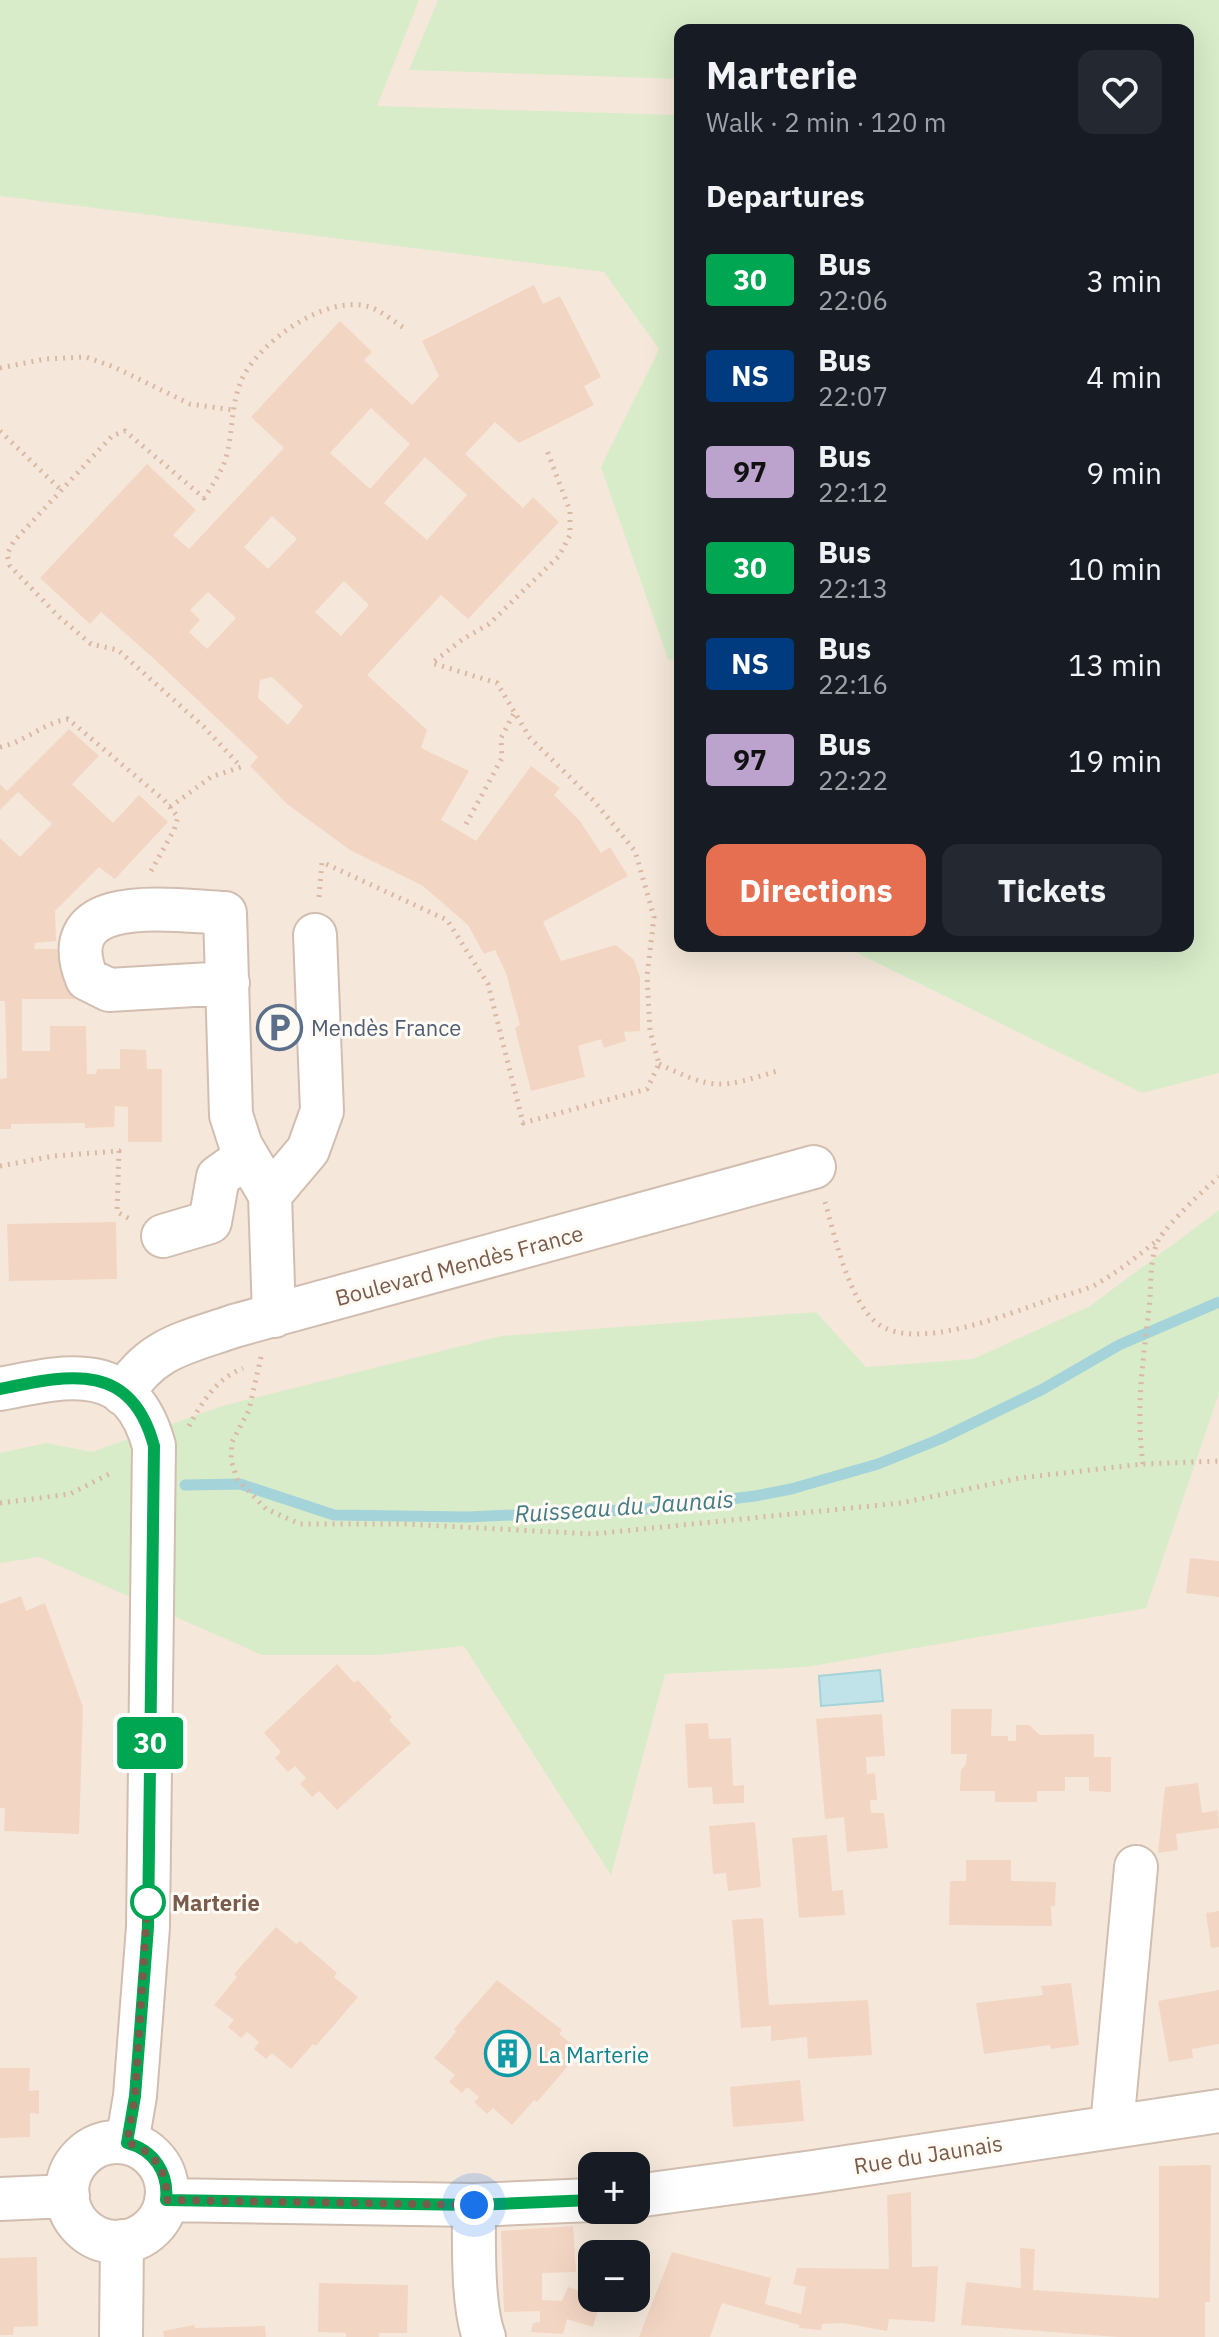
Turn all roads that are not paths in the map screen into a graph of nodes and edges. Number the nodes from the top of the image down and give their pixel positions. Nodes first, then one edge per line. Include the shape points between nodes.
1 (315, 935) road end
2 (228, 983) junction
3 (247, 1156) junction
4 (814, 1167) road end
5 (270, 1195) junction
6 (163, 1236) road end
7 (268, 1318) junction
8 (0, 1389) edge
9 (123, 1394) junction
10 (1136, 1867) dead end
11 (1219, 2111) edge
12 (1112, 2126) junction
13 (127, 2143) junction
14 (650, 2194) edge
15 (68, 2196) junction
16 (0, 2199) edge
17 (166, 2200) junction
18 (578, 2201) edge
19 (474, 2205) junction
20 (122, 2241) junction
21 (121, 2337) edge
22 (484, 2337) edge

1 - 5 street via 322,1111 308,1150
2 - 2 street via 225,913 128,910 95,922 78,947 87,979 109,990
2 - 3 street via 231,1115
3 - 5 street
3 - 6 street via 218,1177 210,1222
4 - 7 street, Boulevard Mendès France
5 - 7 street
7 - 9 street, Boulevard Mendès France via 164,1351 146,1363
8 - 9 street via 80,1376
9 - 13 street via 150,1429 154,1446 148,1927
10 - 12 street
11 - 12 street, Rue du Jaunais
12 - 14 street, Rue du Jaunais
13 - 15 street via 103,2144 85,2153 73,2168
13 - 17 street via 158,2163
15 - 16 street
15 - 20 street via 83,2228 98,2238
17 - 19 street
17 - 20 street via 147,2231
18 - 19 street
19 - 22 street
20 - 21 street

